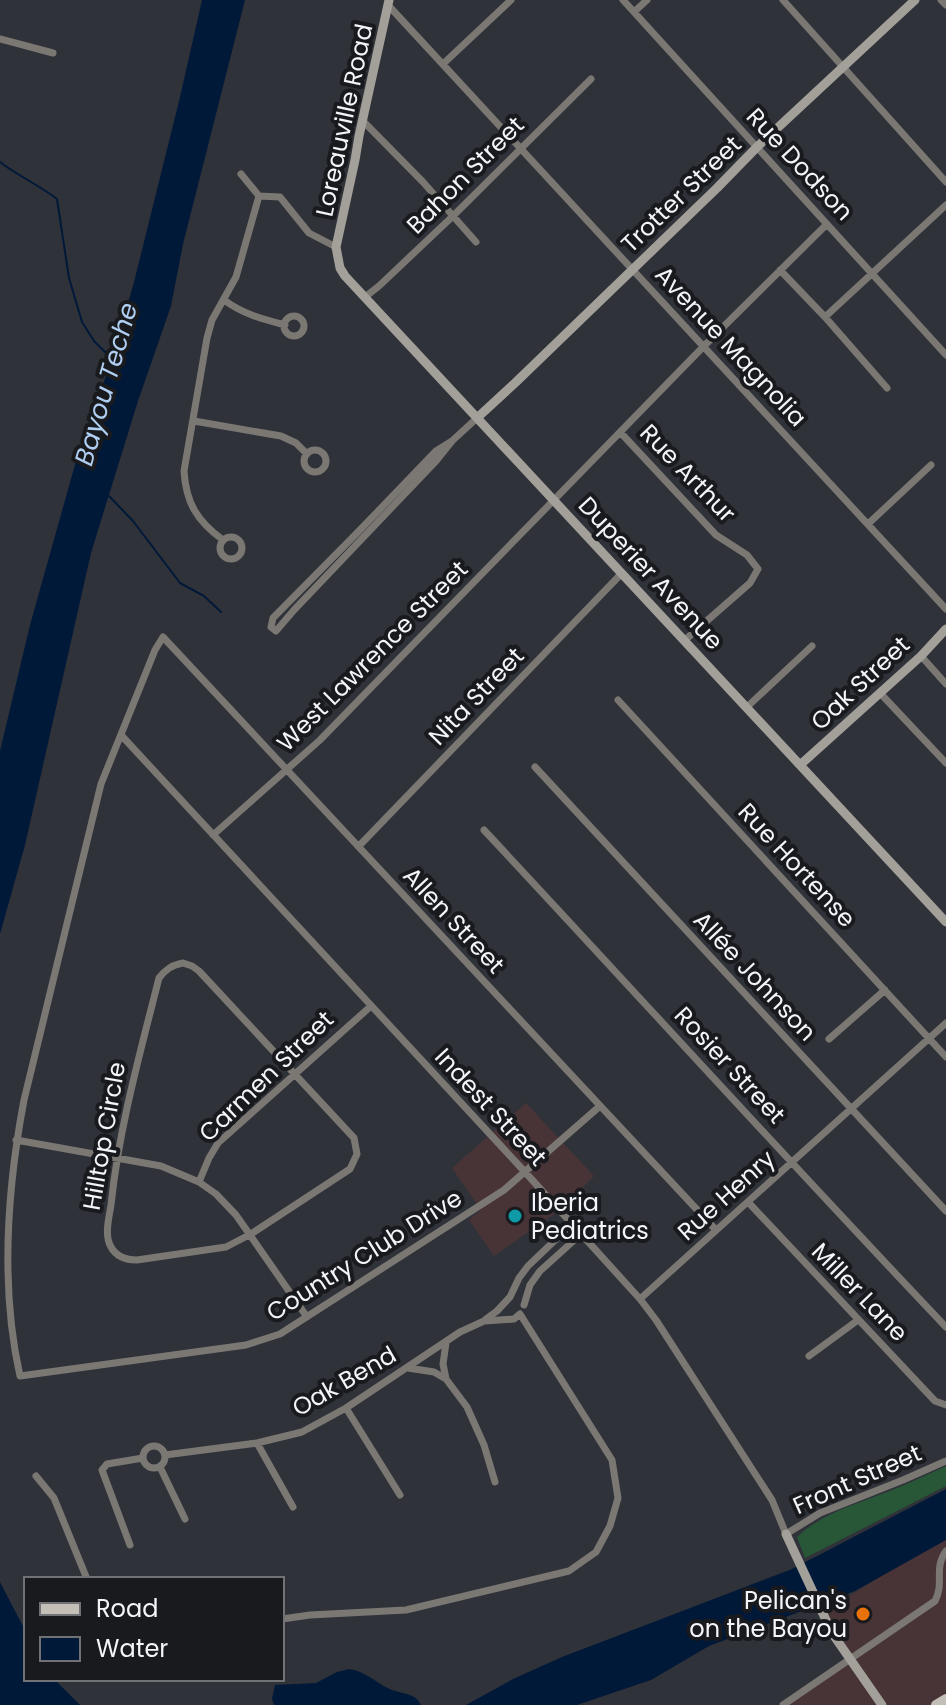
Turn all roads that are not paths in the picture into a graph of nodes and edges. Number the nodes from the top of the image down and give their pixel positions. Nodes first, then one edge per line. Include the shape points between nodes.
1 (511, 0) edge
2 (623, 0) edge
3 (647, 0) edge
4 (783, 0) edge
5 (915, 0) edge
6 (941, 0) edge
7 (389, 2) edge
8 (946, 5) edge
9 (634, 12) junction
10 (0, 39) edge
11 (53, 53) dead end
12 (443, 64) junction
13 (843, 67) junction
14 (591, 79) dead end
15 (362, 120) junction
16 (757, 147) junction
17 (521, 149) junction
18 (241, 174) dead end
19 (946, 182) edge
20 (259, 196) junction
21 (946, 205) edge
22 (453, 216) junction
23 (827, 224) junction
24 (476, 242) dead end
25 (336, 247) junction
26 (633, 270) junction
27 (780, 270) junction
28 (873, 273) junction
29 (365, 297) junction
30 (224, 300) junction
31 (825, 317) junction
32 (285, 325) dead end
33 (703, 347) junction
34 (946, 355) edge
35 (887, 388) dead end
36 (477, 418) junction
37 (194, 421) junction
38 (620, 432) junction
39 (307, 454) dead end
40 (931, 465) dead end
41 (554, 499) junction
42 (868, 524) junction
43 (223, 540) dead end
44 (622, 573) junction
45 (303, 594) junction
46 (946, 609) edge
47 (946, 629) edge
48 (685, 640) junction
49 (812, 646) dead end
50 (921, 656) junction
51 (946, 684) edge
52 (880, 693) junction
53 (618, 700) dead end
54 (747, 707) junction
55 (121, 735) junction
56 (946, 763) edge
57 (800, 765) junction
58 (535, 767) dead end
59 (287, 770) junction
60 (484, 830) dead end
61 (213, 835) junction
62 (359, 846) junction
63 (946, 922) edge
64 (885, 990) junction
65 (371, 1006) junction
66 (946, 1023) edge
67 (829, 1039) dead end
68 (929, 1039) junction
69 (946, 1057) edge
70 (294, 1074) junction
71 (600, 1106) junction
72 (851, 1109) junction
73 (16, 1140) junction
74 (117, 1158) junction
75 (792, 1162) junction
76 (525, 1172) junction
77 (199, 1182) junction
78 (748, 1202) junction
79 (946, 1211) edge
80 (572, 1224) junction
81 (716, 1230) junction
82 (251, 1234) junction
83 (581, 1234) junction
84 (510, 1297) junction
85 (640, 1299) junction
86 (524, 1305) junction
87 (520, 1314) junction
88 (307, 1317) junction
89 (858, 1320) junction
90 (484, 1321) junction
91 (946, 1327) edge
92 (446, 1343) junction
93 (809, 1356) dead end
94 (408, 1368) junction
95 (446, 1379) junction
96 (946, 1405) edge
97 (346, 1408) junction
98 (257, 1443) junction
99 (165, 1455) junction
100 (143, 1458) junction
101 (946, 1461) edge
102 (160, 1467) junction
103 (36, 1476) dead end
104 (495, 1482) dead end
105 (400, 1495) dead end
106 (293, 1507) dead end
107 (185, 1519) dead end
108 (786, 1534) junction
109 (130, 1545) dead end
110 (946, 1551) edge
111 (86, 1577) edge
112 (284, 1619) edge
113 (850, 1660) junction
114 (946, 1699) edge
115 (783, 1705) edge
116 (882, 1705) edge
117 (936, 1705) edge

1 - 12 street
2 - 9 street, Rue Dodson
3 - 9 street
4 - 13 street
5 - 13 main road, Trotter Street
6 - 8 street
7 - 12 street, Avenue Magnolia
7 - 15 main road, Loreauville Road
9 - 16 street, Rue Dodson
10 - 11 street
12 - 17 street, Avenue Magnolia
13 - 16 main road, Trotter Street
13 - 19 street
14 - 17 street, Bahon Street
15 - 22 street
15 - 25 main road, Loreauville Road
16 - 23 street, Rue Dodson
16 - 26 main road, Trotter Street
17 - 22 street, Bahon Street
17 - 26 street, Avenue Magnolia
18 - 20 street
20 - 25 street via 280,197 309,233
20 - 30 street via 236,277
21 - 28 street
22 - 24 street
22 - 29 street, Bahon Street
23 - 27 street, West Lawrence Street
23 - 28 street, Rue Dodson
25 - 29 main road, Duperier Avenue via 340,268
26 - 33 street, Avenue Magnolia
26 - 36 main road, Trotter Street
27 - 31 street
27 - 33 street, West Lawrence Street
28 - 31 street
28 - 34 street, Rue Dodson
29 - 36 main road, Duperier Avenue
30 - 32 street
30 - 37 street via 207,338
31 - 35 street
33 - 38 street, West Lawrence Street
33 - 42 street, Avenue Magnolia
36 - 41 main road, Duperier Avenue
36 - 45 street via 436,451
37 - 39 street via 281,436
37 - 43 street via 185,490 202,522
38 - 41 street, West Lawrence Street
38 - 48 street, Rue Arthur via 716,535 758,569 750,583
40 - 42 street
41 - 44 main road, Duperier Avenue
41 - 59 street, West Lawrence Street
42 - 46 street, Avenue Magnolia
44 - 48 main road, Duperier Avenue
44 - 62 street, Nita Street
45 - 45 street via 273,618 271,627 276,631
47 - 50 main road, Oak Street
48 - 54 main road, Duperier Avenue
49 - 54 street
50 - 51 street
50 - 52 main road, Oak Street
52 - 56 street
52 - 57 main road, Oak Street
53 - 64 street, Rue Hortense
54 - 57 main road, Duperier Avenue
55 - 59 street, Allen Street via 163,637
55 - 61 street, Indest Street
55 - 73 street via 101,784
57 - 63 main road, Duperier Avenue
58 - 72 street, Allée Johnson
59 - 61 street, West Lawrence Street
59 - 62 street, Allen Street
60 - 75 street, Rosier Street
61 - 65 street, Indest Street
62 - 71 street, Allen Street
64 - 67 street
64 - 68 street, Rue Hortense
65 - 70 street, Carmen Street
65 - 76 street, Indest Street
66 - 68 street, Rue Henry
68 - 69 street, Rue Hortense
68 - 72 street, Rue Henry
70 - 74 street, Hilltop Circle via 199,971 183,963 173,965 159,978
70 - 77 street, Carmen Street via 218,1143
70 - 82 street, Hilltop Circle via 354,1138 357,1154 350,1169
71 - 76 street, Country Club Drive
71 - 81 street, Allen Street
72 - 75 street, Rue Henry
72 - 79 street, Allée Johnson
73 - 74 street
73 - 88 street, Country Club Drive via 4,1288 20,1376 246,1345 280,1334
74 - 77 street via 161,1166
74 - 82 street, Hilltop Circle via 107,1234 119,1256 137,1260 226,1247
75 - 78 street, Rue Henry
75 - 91 street, Rosier Street
76 - 80 street, Indest Street
76 - 88 street, Country Club Drive
77 - 82 street
78 - 81 street, Rue Henry
78 - 89 street, Miller Lane
80 - 83 street, Indest Street
80 - 84 street, Oak Bend via 528,1266
81 - 85 street, Rue Henry
82 - 88 street
83 - 85 street, Indest Street
83 - 86 street via 540,1271
84 - 86 street
84 - 90 street, Oak Bend
85 - 108 street, Indest Street via 772,1500
86 - 87 street
87 - 90 street, Oak Bend
87 - 112 street via 612,1460 618,1498 596,1552 569,1571 406,1610
89 - 93 street
89 - 96 street, Miller Lane via 935,1401
90 - 92 street, Oak Bend
92 - 94 street, Oak Bend
92 - 95 street
94 - 95 street
94 - 97 street, Oak Bend
95 - 104 street via 467,1407
97 - 98 street, Oak Bend via 302,1432
97 - 105 street
98 - 99 street, Oak Bend
98 - 106 street
99 - 100 street, Oak Bend via 152,1445
99 - 102 street
100 - 102 street via 151,1468
100 - 109 street via 107,1464 102,1470
101 - 108 street, Front Street via 820,1513
102 - 107 street
103 - 111 street via 54,1498
108 - 113 main road, Indest Street
110 - 113 street via 939,1564 935,1601
113 - 115 street
113 - 116 main road, Indest Street
114 - 117 main road

